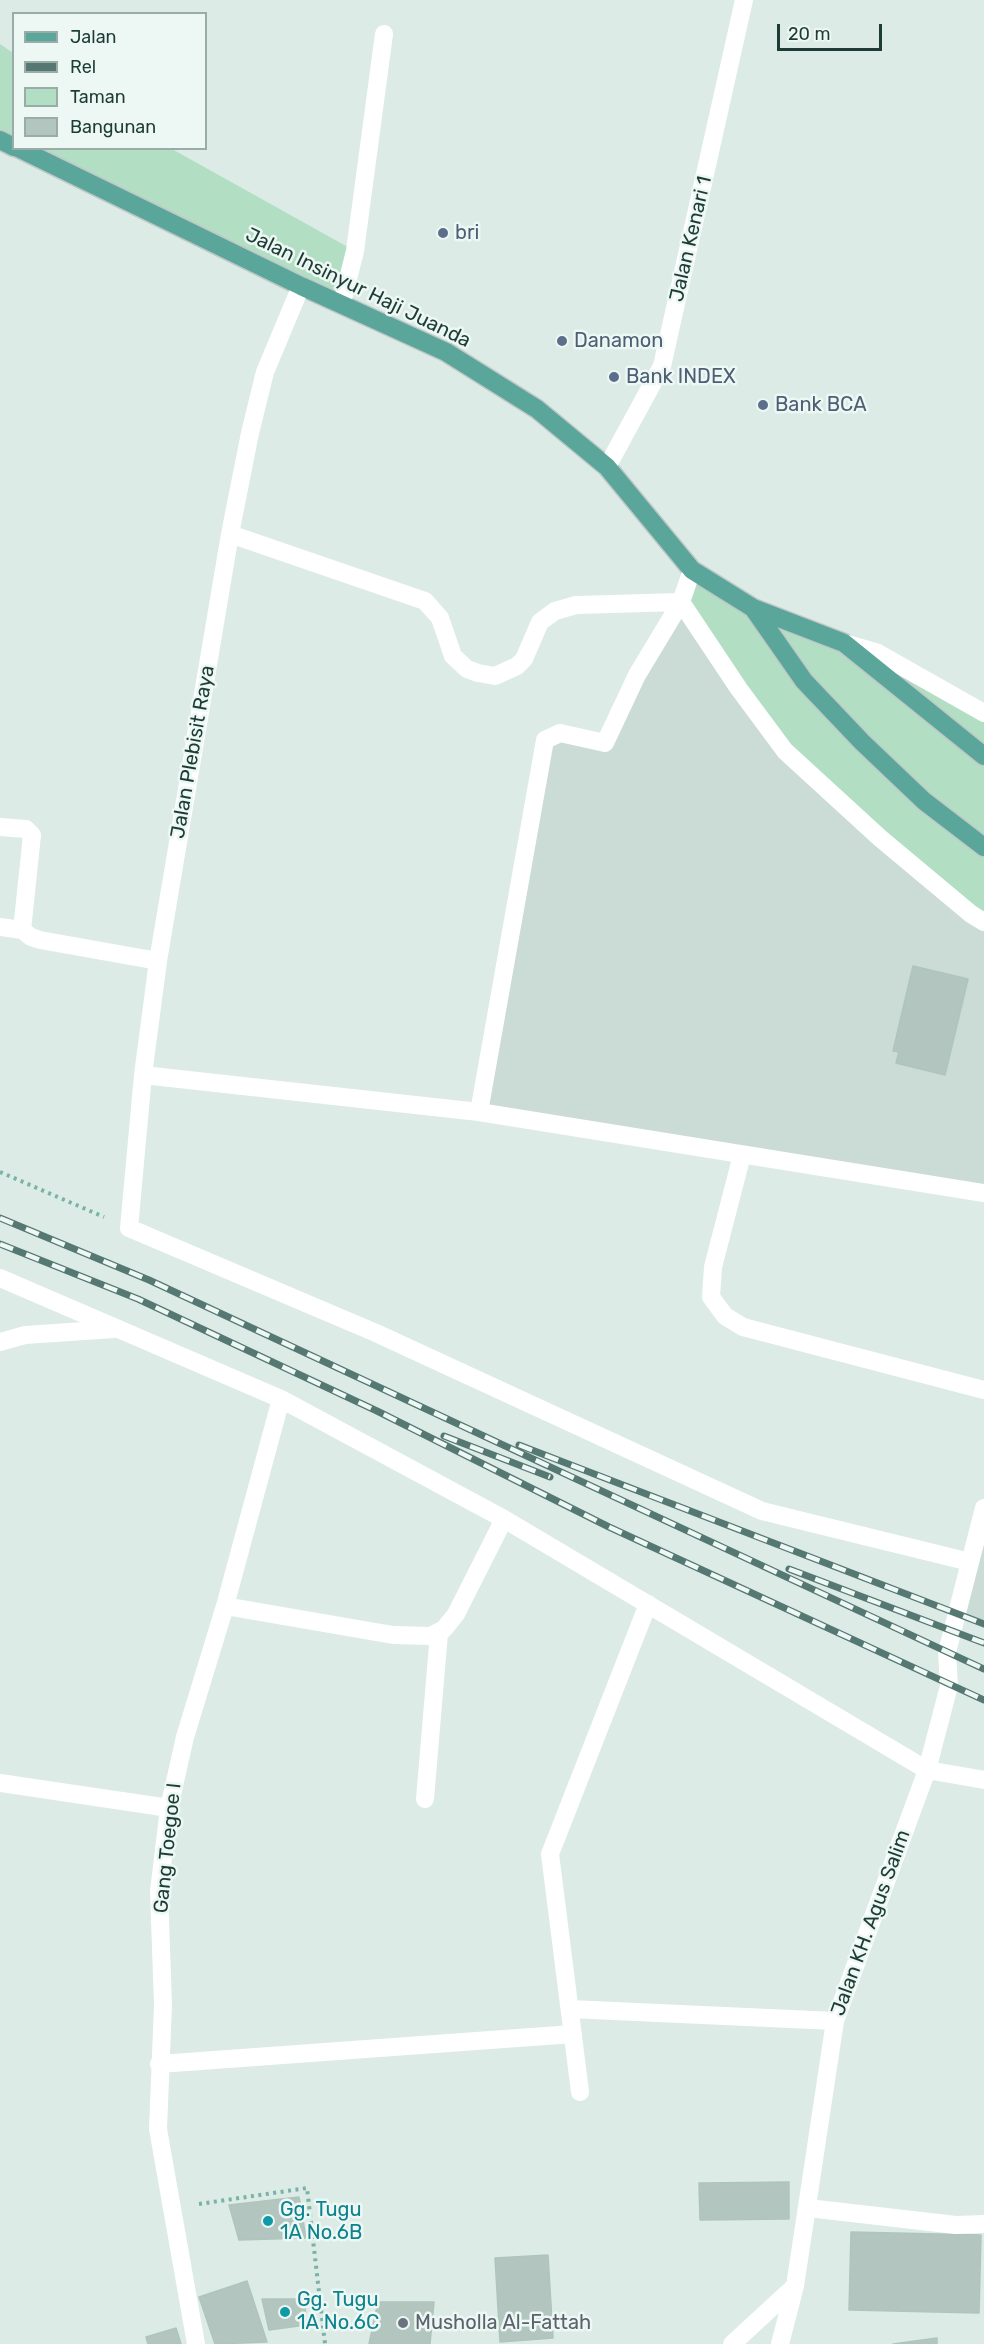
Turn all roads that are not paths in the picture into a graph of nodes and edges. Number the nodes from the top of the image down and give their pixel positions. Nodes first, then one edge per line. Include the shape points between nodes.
1 (744, 0) edge
2 (384, 34) dead end
3 (22, 150) edge
4 (302, 286) junction
5 (342, 303) junction
6 (607, 467) junction
7 (230, 534) junction
8 (692, 570) junction
9 (681, 602) junction
10 (753, 608) junction
11 (844, 644) junction
12 (984, 713) edge
13 (984, 756) edge
14 (0, 827) edge
15 (984, 847) edge
16 (984, 922) edge
17 (0, 927) edge
18 (22, 930) junction
19 (158, 961) junction
20 (142, 1075) junction
21 (479, 1112) junction
22 (742, 1155) junction
23 (984, 1193) edge
24 (0, 1278) edge
25 (117, 1329) junction
26 (0, 1342) edge
27 (984, 1390) edge
28 (281, 1399) junction
29 (983, 1514) edge
30 (504, 1519) junction
31 (970, 1562) junction
32 (648, 1604) junction
33 (225, 1606) junction
34 (439, 1633) junction
35 (927, 1770) junction
36 (984, 1780) edge
37 (0, 1783) edge
38 (426, 1799) dead end
39 (169, 1808) junction
40 (570, 2009) junction
41 (835, 2021) junction
42 (573, 2034) junction
43 (159, 2064) junction
44 (580, 2092) dead end
45 (808, 2208) junction
46 (984, 2224) edge
47 (795, 2286) junction
48 (196, 2344) edge
49 (732, 2344) edge
50 (780, 2344) edge

1 - 6 street, Jalan Kenari 1 via 662,366
2 - 5 street via 355,251
3 - 4 main road, Jalan Insinyur Haji Juanda
4 - 5 main road, Jalan Insinyur Haji Juanda
4 - 7 street, Jalan Plebisit Raya via 265,372
5 - 6 main road, Jalan Insinyur Haji Juanda via 446,352 537,409
6 - 8 main road, Jalan Insinyur Haji Juanda
7 - 9 street via 425,601 440,618 453,656 467,669 495,676 524,659 540,622 555,610 576,605
7 - 19 street, Jalan Plebisit Raya
8 - 9 street
8 - 10 main road, Jalan Insinyur Haji Juanda
9 - 16 street via 785,751 880,838
9 - 21 street via 636,675 606,743 560,733 545,740
10 - 11 main road, Jalan Insinyur Haji Juanda
10 - 15 main road, Jalan Insinyur Haji Juanda via 804,681 862,742 924,801
11 - 12 street via 878,653
11 - 13 main road, Jalan Insinyur Haji Juanda
14 - 18 street via 26,829 32,835
17 - 18 street
18 - 19 street via 40,940
19 - 20 street, Jalan Plebisit Raya
20 - 21 street
20 - 31 street, Jalan Plebisit Raya via 129,1227 376,1333 762,1511
21 - 22 street
22 - 23 street
22 - 27 street via 713,1267 711,1297 725,1316 743,1327
24 - 25 street
25 - 26 street via 26,1335
25 - 28 street
28 - 30 street
28 - 33 street, Gang Toegoe I
29 - 31 street, Jalan KH. Agus Salim
30 - 32 street
30 - 34 street via 456,1614
31 - 35 street, Jalan KH. Agus Salim via 947,1652 949,1686
32 - 35 street
32 - 40 street via 550,1854
33 - 34 street via 393,1635
33 - 39 street, Gang Toegoe I via 185,1737
34 - 38 street
35 - 36 street
35 - 41 street, Jalan KH. Agus Salim
37 - 39 street
39 - 43 street, Gang Toegoe I via 159,1891 163,2005
40 - 41 street
40 - 42 street
41 - 45 street, Jalan KH. Agus Salim
42 - 43 street
42 - 44 street
43 - 48 street, Gang Toegoe I via 158,2129
45 - 46 street via 956,2225
45 - 47 street, Jalan KH. Agus Salim
47 - 49 street
47 - 50 street, Jalan KH. Agus Salim

